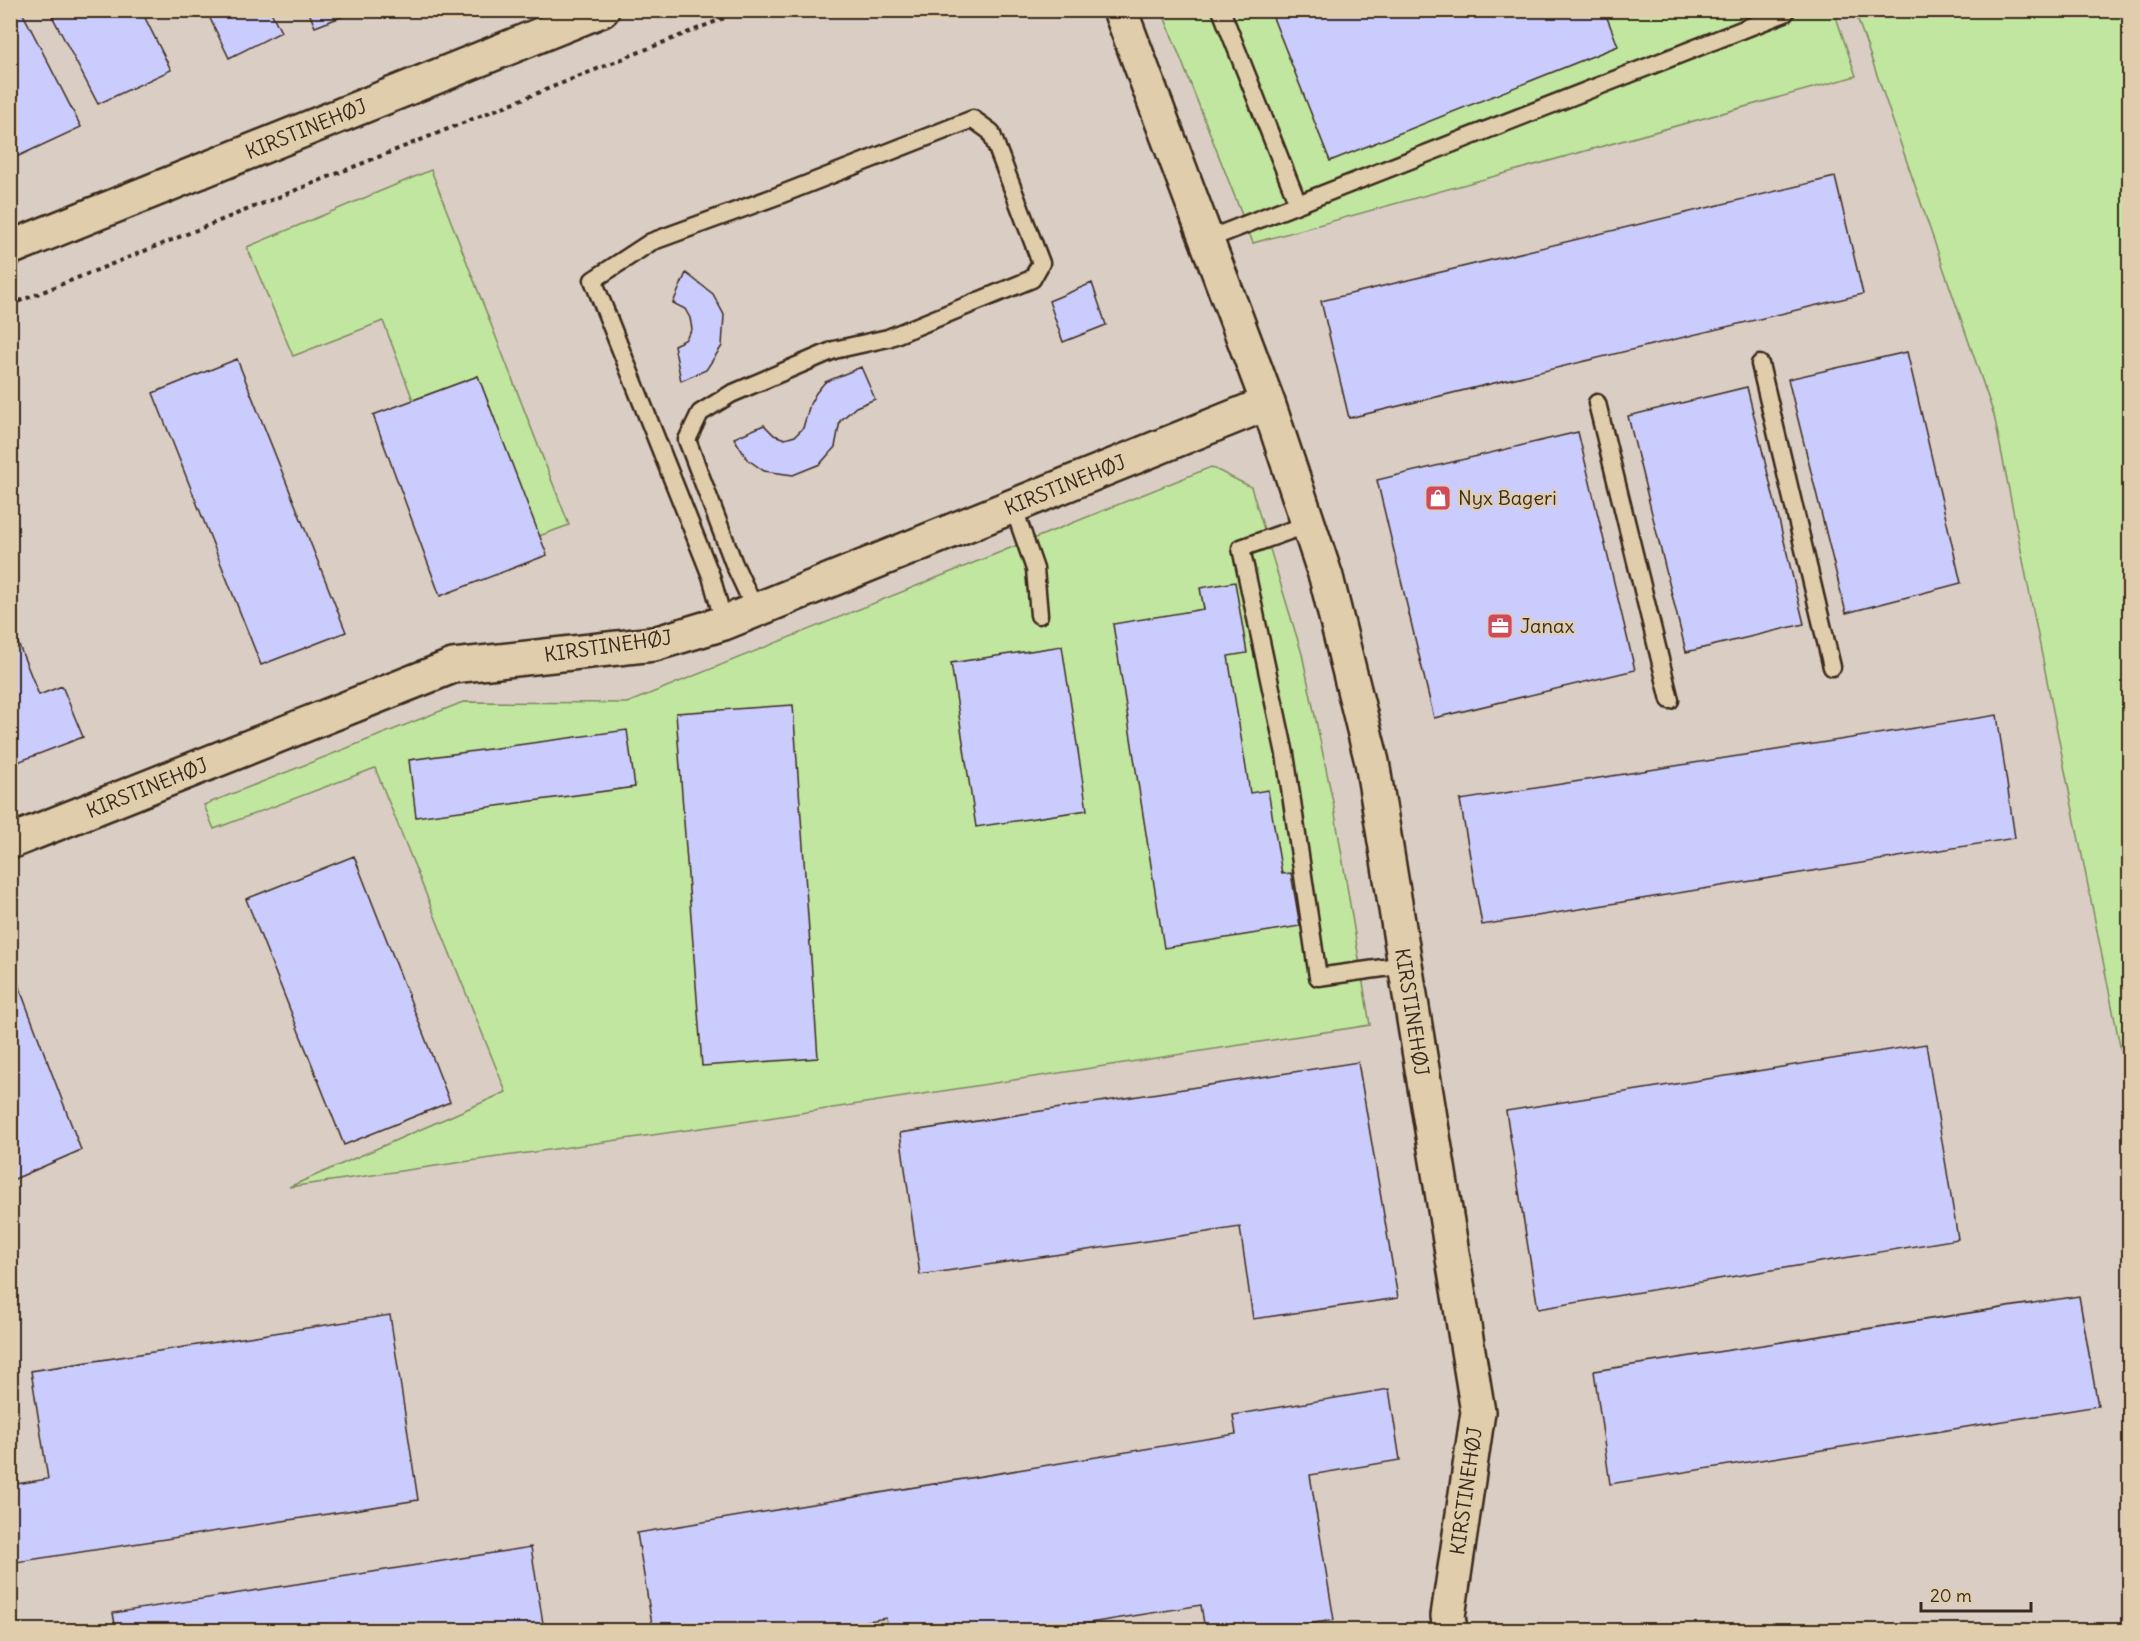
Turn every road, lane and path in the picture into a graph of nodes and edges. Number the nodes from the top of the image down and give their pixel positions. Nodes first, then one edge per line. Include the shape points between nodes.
1 (602, 10) edge
2 (744, 10) edge
3 (1120, 10) edge
4 (1221, 10) edge
5 (1785, 13) dead end
6 (1298, 204) junction
7 (1206, 240) junction
8 (10, 248) edge
9 (10, 305) edge
10 (1760, 364) dead end
11 (1268, 403) junction
12 (1597, 403) dead end
13 (1013, 506) junction
14 (1309, 524) junction
15 (754, 609) junction
16 (1039, 615) dead end
17 (724, 623) junction
18 (1832, 667) dead end
19 (1670, 700) dead end
20 (10, 842) edge
21 (1405, 965) junction
22 (1450, 1630) edge

1 - 8 street, KIRSTINEHØJ
2 - 9 path
3 - 7 street, KIRSTINEHØJ
4 - 6 lane
5 - 6 lane
6 - 7 lane
7 - 11 street, KIRSTINEHØJ
10 - 18 lane
11 - 13 street, KIRSTINEHØJ
11 - 14 street, KIRSTINEHØJ
12 - 19 lane
13 - 15 street, KIRSTINEHØJ
13 - 16 lane via 1035,568
14 - 21 street, KIRSTINEHØJ via 1372,762
14 - 21 lane via 1241,548 1286,754 1318,977
15 - 17 street, KIRSTINEHØJ
15 - 17 lane via 687,440 700,413 731,394 834,350 888,338 1032,279 1041,263 991,132 974,119 651,242 593,280 711,576
17 - 20 street, KIRSTINEHØJ via 654,644 453,666
21 - 22 street, KIRSTINEHØJ via 1478,1412 1448,1616

